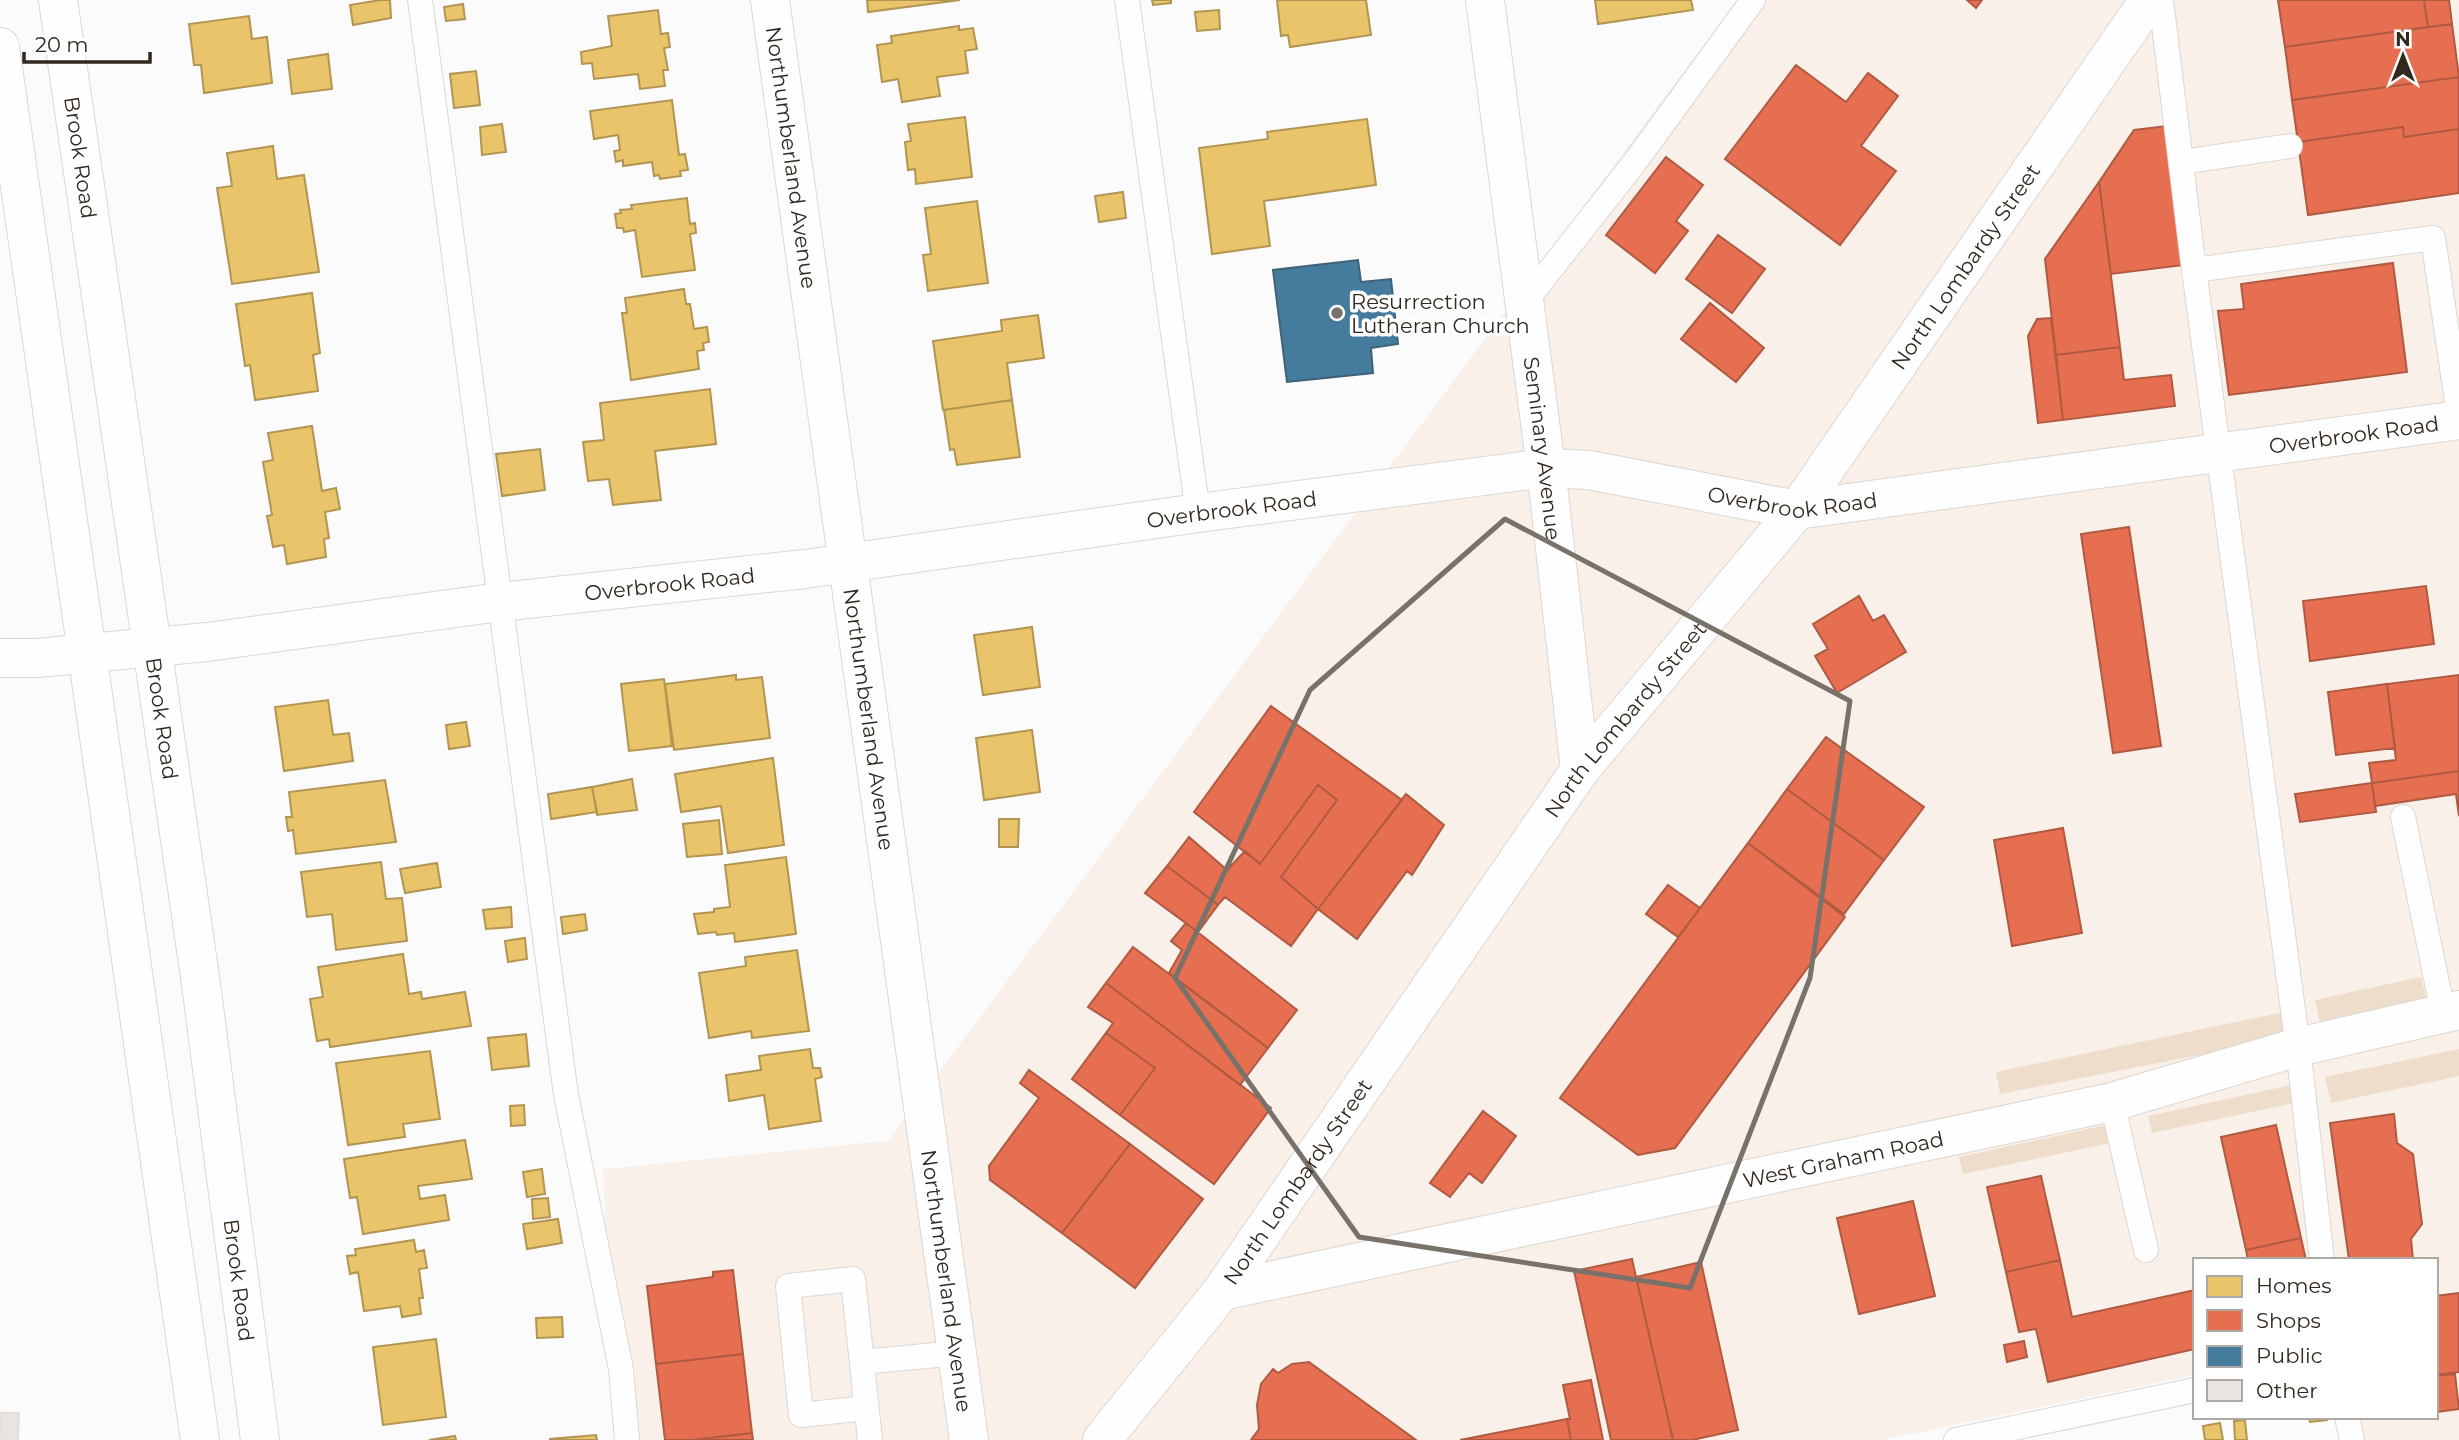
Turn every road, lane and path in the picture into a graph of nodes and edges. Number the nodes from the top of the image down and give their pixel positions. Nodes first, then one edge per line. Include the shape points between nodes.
1 (58, 0) edge
2 (419, 0) edge
3 (770, 0) edge
4 (1127, 0) edge
5 (1485, 0) edge
6 (1753, 0) edge
7 (2149, 0) edge
8 (2161, 0) edge
9 (0, 47) edge
10 (2290, 146) dead end
11 (2182, 162) junction
12 (2194, 270) junction
13 (1525, 302) junction
14 (2459, 417) edge
15 (2220, 452) junction
16 (1546, 468) junction
17 (1797, 510) junction
18 (1198, 513) junction
19 (849, 563) junction
20 (500, 602) junction
21 (152, 647) junction
22 (87, 654) junction
23 (0, 658) edge
24 (1580, 770) junction
25 (2403, 817) dead end
26 (2451, 1011) edge
27 (2298, 1047) junction
28 (2112, 1102) junction
29 (2146, 1250) dead end
30 (2322, 1258) edge
31 (1222, 1291) junction
32 (957, 1353) junction
33 (862, 1362) junction
34 (2193, 1390) edge
35 (866, 1408) junction
36 (2347, 1419) edge
37 (200, 1440) edge
38 (260, 1440) edge
39 (626, 1440) edge
40 (870, 1440) edge
41 (969, 1440) edge
42 (1102, 1440) edge
43 (1956, 1440) edge
44 (2352, 1440) edge

1 - 21 street, Brook Road
2 - 20 lane
3 - 19 street, Northumberland Avenue
4 - 18 lane
5 - 13 street, Seminary Avenue
6 - 13 lane
7 - 17 street, North Lombardy Street
8 - 11 lane
9 - 22 street
10 - 11 lane
11 - 12 lane
12 - 14 lane via 2434,237
12 - 15 lane
13 - 16 street, Seminary Avenue
14 - 15 street, Overbrook Road
15 - 17 street, Overbrook Road
15 - 27 lane
16 - 17 street, Overbrook Road via 1589,470
16 - 18 street, Overbrook Road
16 - 24 street, Seminary Avenue
17 - 24 street, North Lombardy Street
18 - 19 street, Overbrook Road
19 - 20 street, Overbrook Road
19 - 32 street, Northumberland Avenue
20 - 21 street, Overbrook Road
20 - 39 lane via 566,1095 621,1369
21 - 22 street, Overbrook Road
21 - 38 street, Brook Road
22 - 23 street, Overbrook Road
22 - 37 street
24 - 31 street, North Lombardy Street
25 - 26 lane
26 - 27 street, West Graham Road
27 - 28 street, West Graham Road
27 - 30 lane
28 - 29 lane
28 - 31 street, West Graham Road
31 - 42 street, North Lombardy Street
32 - 33 lane
32 - 41 street, Northumberland Avenue
33 - 35 lane
33 - 35 lane via 853,1279 788,1286 801,1415
34 - 43 lane
35 - 40 lane
36 - 44 lane

